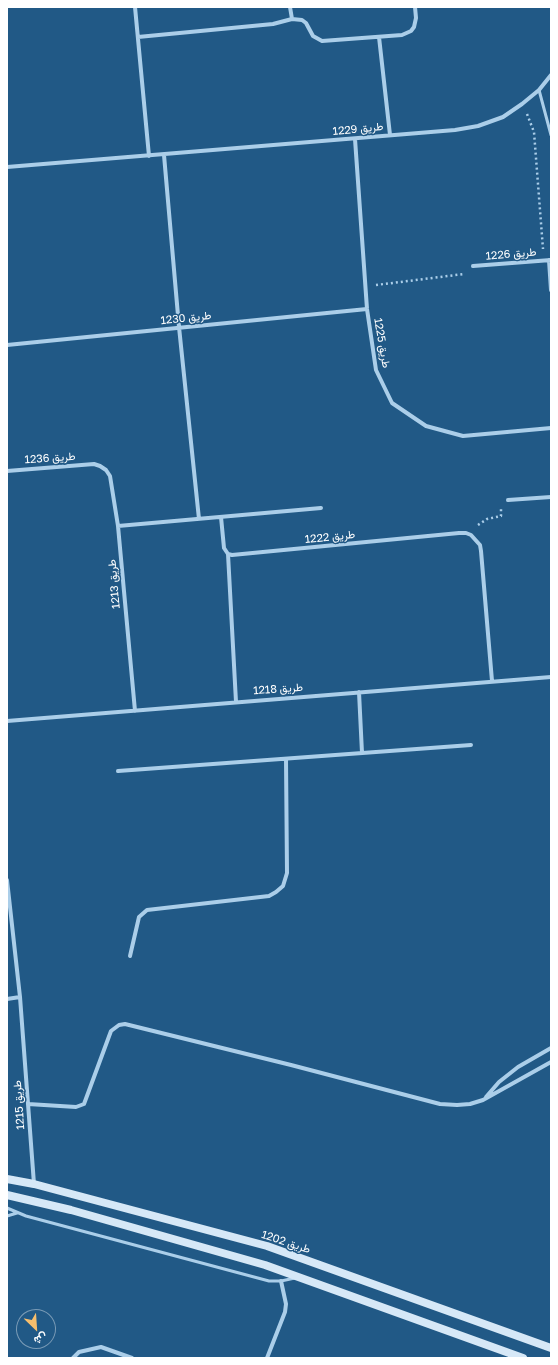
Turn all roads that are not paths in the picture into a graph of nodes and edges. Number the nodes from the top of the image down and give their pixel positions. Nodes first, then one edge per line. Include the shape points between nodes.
1 (135, 7) edge
2 (290, 7) edge
3 (415, 7) edge
4 (292, 19) junction
5 (138, 37) junction
6 (379, 37) junction
7 (551, 75) edge
8 (539, 90) junction
9 (390, 134) junction
10 (551, 135) edge
11 (356, 139) junction
12 (164, 155) junction
13 (148, 156) junction
14 (7, 167) edge
15 (548, 260) edge
16 (473, 266) road end
17 (551, 290) edge
18 (367, 310) junction
19 (179, 327) junction
20 (7, 345) edge
21 (551, 428) edge
22 (94, 464) joint
23 (7, 470) edge
24 (551, 497) edge
25 (508, 500) road end
26 (321, 508) dead end
27 (221, 517) junction
28 (199, 519) junction
29 (118, 526) junction
30 (228, 554) junction
31 (551, 676) edge
32 (492, 681) junction
33 (359, 692) junction
34 (236, 702) junction
35 (135, 711) junction
36 (7, 721) edge
37 (471, 745) dead end
38 (362, 753) junction
39 (286, 759) junction
40 (118, 771) dead end
41 (7, 880) edge
42 (130, 956) dead end
43 (20, 997) junction
44 (7, 999) edge
45 (551, 1048) edge
46 (551, 1062) edge
47 (483, 1100) junction
48 (28, 1104) junction
49 (7, 1179) edge
50 (34, 1184) junction
51 (7, 1195) edge
52 (7, 1208) edge
53 (17, 1213) junction
54 (7, 1216) edge
55 (298, 1277) junction
56 (282, 1281) junction
57 (551, 1348) edge
58 (73, 1358) edge
59 (132, 1358) edge
60 (267, 1358) edge
61 (523, 1358) edge

1 - 5 street
2 - 4 street
3 - 6 street via 416,23 411,31 402,35
4 - 5 street via 273,24
4 - 6 street via 302,20 314,36 322,41
5 - 13 street
6 - 9 street
7 - 8 street, طريق 1229
8 - 9 street, طريق 1229 via 503,116 478,126
8 - 10 lane
9 - 11 street, طريق 1229
11 - 12 street, طريق 1229
11 - 18 street, طريق 1225
12 - 13 street, طريق 1229
12 - 19 street
13 - 14 street, طريق 1229
15 - 16 street, طريق 1226
15 - 17 street
18 - 19 street, طريق 1230
18 - 21 street, طريق 1225 via 376,370 392,403 426,426 463,436
19 - 20 street, طريق 1230
19 - 28 street
22 - 23 street, طريق 1236
22 - 29 street, طريق 1213 via 106,470 110,476
24 - 25 street
26 - 27 street
27 - 28 street
27 - 30 street via 224,548
28 - 29 street
29 - 35 street, طريق 1213
30 - 32 street, طريق 1222 via 242,555 459,532 471,535 482,551
30 - 34 street
31 - 32 street, طريق 1218
32 - 33 street, طريق 1218
33 - 34 street, طريق 1218
33 - 38 street
34 - 35 street, طريق 1218
35 - 36 street, طريق 1218
37 - 38 street
38 - 39 street
39 - 40 street
39 - 42 street via 286,880 283,886 269,896 147,910 139,917
41 - 43 street, طريق 1215
43 - 44 street
43 - 48 street, طريق 1215
45 - 47 street via 518,1067 499,1082
46 - 47 street
47 - 48 street via 470,1104 440,1104 125,1024 111,1031 84,1104 76,1107
48 - 50 street, طريق 1215
49 - 50 street, طريق 1202
50 - 57 street, طريق 1202 via 267,1246
51 - 55 street via 108,1220 265,1265
52 - 53 lane
53 - 54 lane
53 - 56 lane via 269,1281
55 - 56 lane
55 - 61 street
56 - 60 street via 286,1300 285,1312
58 - 59 street via 79,1352 101,1347

